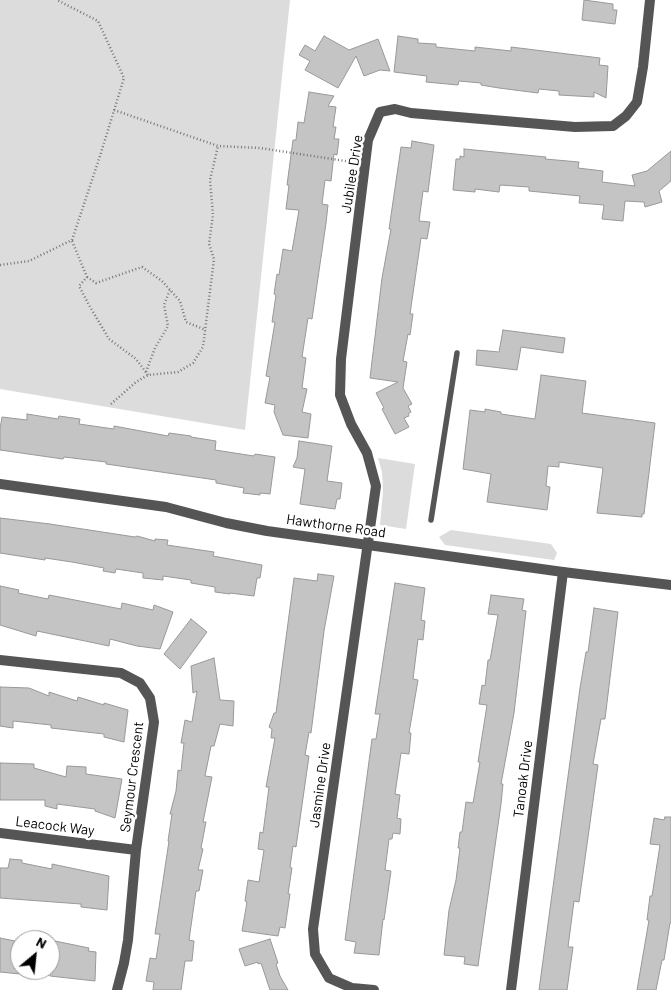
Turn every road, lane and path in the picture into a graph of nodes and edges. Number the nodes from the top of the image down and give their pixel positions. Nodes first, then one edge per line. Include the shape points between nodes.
1 (57, 0) edge
2 (650, 0) edge
3 (114, 110) junction
4 (218, 146) junction
5 (352, 162) dead end
6 (72, 240) junction
7 (0, 265) edge
8 (87, 277) junction
9 (170, 290) junction
10 (206, 330) junction
11 (457, 353) dead end
12 (147, 374) junction
13 (111, 404) dead end
14 (0, 484) edge
15 (431, 520) dead end
16 (368, 545) junction
17 (563, 572) junction
18 (671, 585) edge
19 (0, 660) edge
20 (0, 833) edge
21 (136, 850) junction
22 (117, 990) edge
23 (374, 990) edge
24 (510, 990) edge

1 - 3 path via 98,21 124,78
2 - 16 street, Jubilee Drive via 637,102 613,126 575,126 410,113 395,109 380,112 368,140 341,359 340,395 367,453 376,486
3 - 4 path
3 - 6 path
4 - 5 path via 260,148
4 - 10 path via 210,180 212,215 209,244 214,259
6 - 7 path via 29,260
6 - 8 path
8 - 9 path via 96,283 142,266
8 - 12 path via 80,286 109,339 136,358
9 - 10 path via 180,301 186,322
9 - 12 path via 164,305 168,326
10 - 12 path via 203,347 193,362 178,372
11 - 15 lane
12 - 13 path
14 - 16 street, Hawthorne Road via 166,507 267,531
16 - 17 street, Hawthorne Road
16 - 23 street, Jasmine Drive via 313,929 315,954 329,978 352,988
17 - 18 street, Hawthorne Road
17 - 24 street, Tanoak Drive
19 - 21 street, Seymour Crescent via 120,673 140,683 150,698 154,722
20 - 21 street, Leacock Way
21 - 22 street, Seymour Crescent via 128,940

